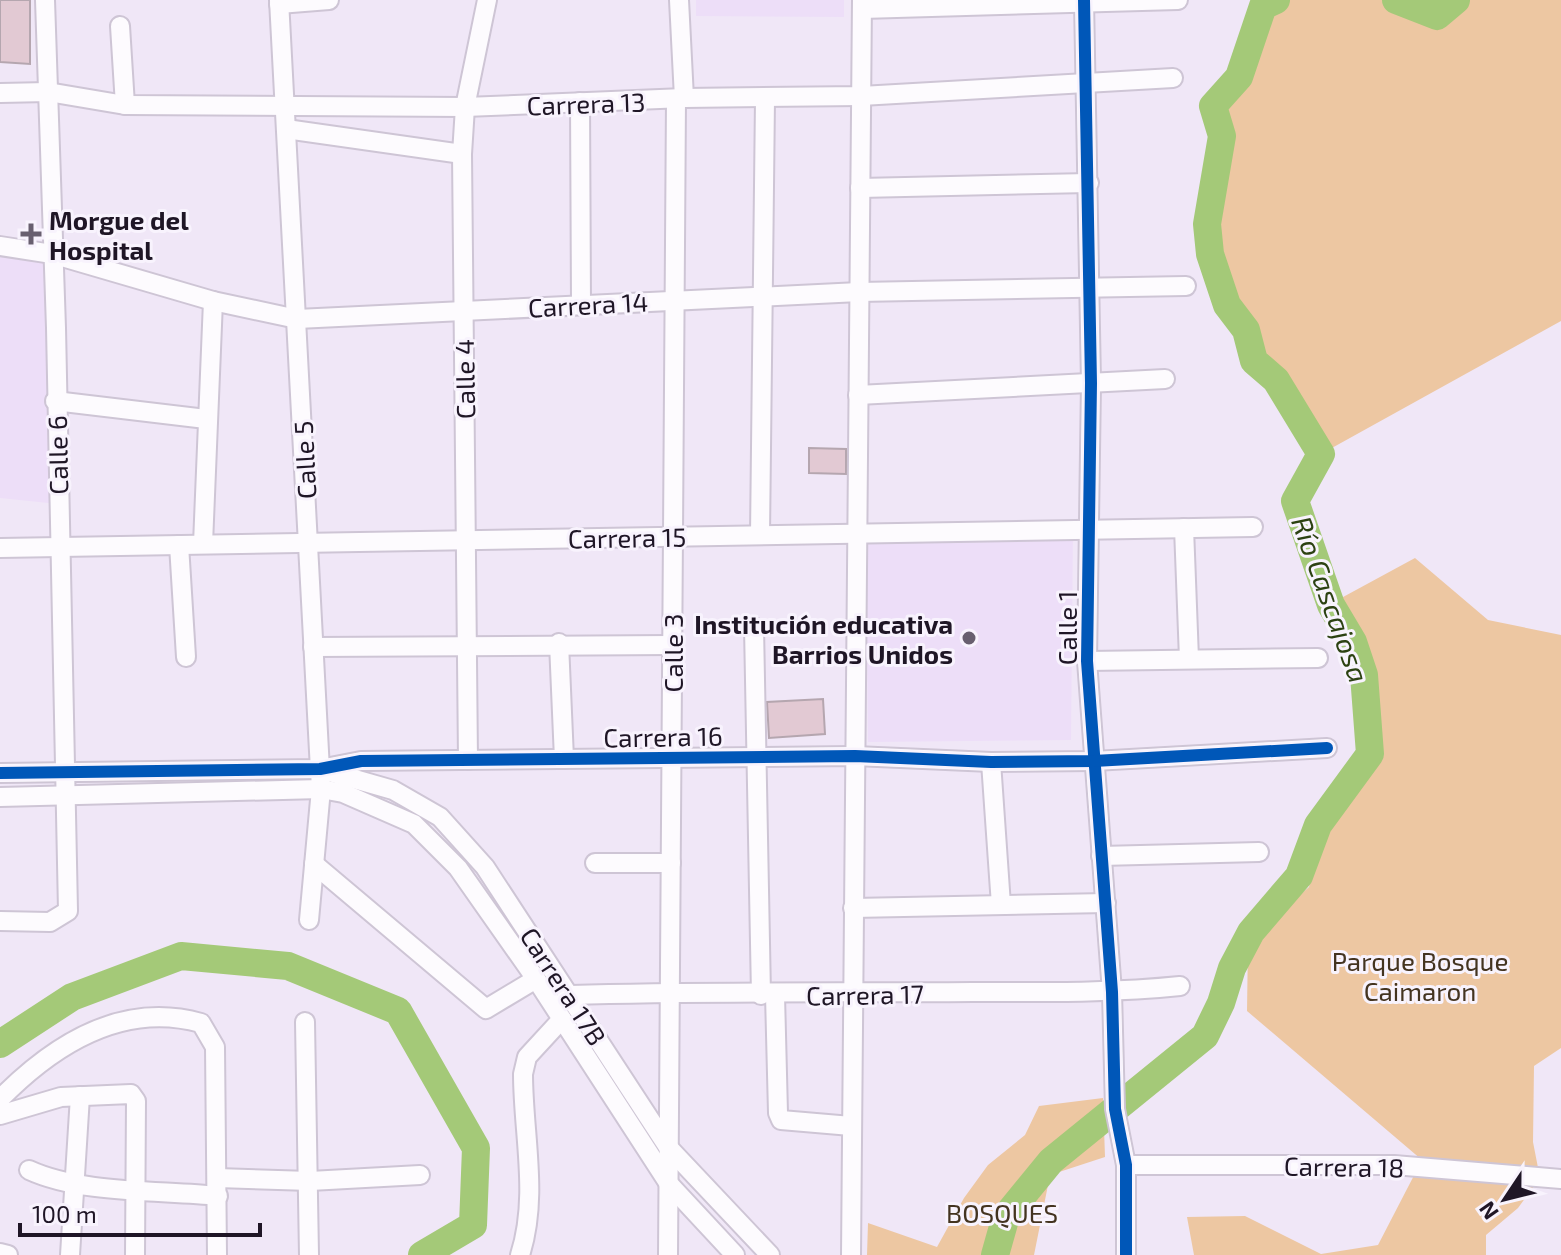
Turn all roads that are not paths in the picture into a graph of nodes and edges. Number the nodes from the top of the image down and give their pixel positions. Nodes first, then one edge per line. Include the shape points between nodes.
1 (45, 0) edge
2 (329, 0) edge
3 (487, 0) edge
4 (679, 0) edge
5 (1178, 0) edge
6 (279, 2) edge
7 (1084, 2) edge
8 (862, 4) edge
9 (120, 26) dead end
10 (1173, 78) dead end
11 (1083, 82) junction
12 (48, 92) junction
13 (0, 93) edge
14 (861, 96) junction
15 (680, 99) junction
16 (765, 99) junction
17 (580, 102) junction
18 (125, 105) junction
19 (465, 107) junction
20 (285, 109) junction
21 (286, 129) junction
22 (462, 154) junction
23 (1089, 183) junction
24 (860, 188) junction
25 (0, 246) edge
26 (52, 254) junction
27 (1186, 286) dead end
28 (1089, 287) junction
29 (859, 292) junction
30 (763, 295) junction
31 (674, 299) junction
32 (213, 301) junction
33 (581, 304) junction
34 (463, 310) junction
35 (297, 319) junction
36 (1165, 379) dead end
37 (1091, 383) junction
38 (858, 395) junction
39 (55, 401) junction
40 (206, 419) junction
41 (1253, 527) dead end
42 (1184, 528) junction
43 (1089, 530) junction
44 (857, 534) junction
45 (760, 535) junction
46 (673, 537) junction
47 (465, 540) junction
48 (308, 543) junction
49 (203, 544) junction
50 (179, 545) junction
51 (59, 547) junction
52 (0, 548) edge
53 (754, 627) dead end
54 (559, 643) junction
55 (465, 644) junction
56 (672, 645) junction
57 (313, 647) junction
58 (186, 657) dead end
59 (1318, 658) dead end
60 (1189, 659) junction
61 (1087, 661) junction
62 (1327, 748) dead end
63 (755, 756) junction
64 (855, 756) junction
65 (564, 759) junction
66 (671, 759) junction
67 (468, 760) junction
68 (1094, 761) junction
69 (991, 762) junction
70 (320, 769) junction
71 (65, 772) junction
72 (0, 773) edge
73 (321, 789) junction
74 (65, 795) junction
75 (0, 797) edge
76 (1259, 852) dead end
77 (1101, 856) junction
78 (595, 863) dead end
79 (671, 863) junction
80 (314, 864) junction
81 (1106, 903) junction
82 (1001, 905) junction
83 (853, 908) junction
84 (309, 920) dead end
85 (0, 921) edge
86 (536, 979) junction
87 (1180, 986) dead end
88 (670, 992) junction
89 (1112, 992) junction
90 (853, 994) junction
91 (571, 995) junction
92 (768, 995) junction
93 (558, 1013) junction
94 (305, 1022) dead end
95 (80, 1096) junction
96 (0, 1099) edge
97 (0, 1115) edge
98 (851, 1126) junction
99 (668, 1147) junction
100 (1126, 1165) junction
101 (29, 1170) dead end
102 (420, 1175) dead end
103 (1561, 1179) edge
104 (310, 1181) junction
105 (76, 1183) junction
106 (669, 1184) junction
107 (218, 1187) junction
108 (135, 1188) junction
109 (0, 1253) edge
110 (8, 1255) edge
111 (70, 1255) edge
112 (135, 1255) edge
113 (217, 1255) edge
114 (309, 1255) edge
115 (520, 1255) edge
116 (668, 1255) edge
117 (735, 1255) edge
118 (770, 1255) edge
119 (851, 1255) edge
120 (1126, 1255) edge

1 - 12 street, Calle 6
2 - 6 street
3 - 19 street, Calle 4
4 - 15 street, Calle 3
5 - 7 street
6 - 20 street, Calle 5
7 - 8 street
7 - 11 street, Calle 1
8 - 14 street
9 - 18 street
10 - 11 street, Carrera 13
11 - 14 street, Carrera 13
11 - 23 street, Calle 1
12 - 13 street, Carrera 13
12 - 18 street, Carrera 13
12 - 26 street, Calle 6
14 - 16 street, Carrera 13
14 - 24 street
15 - 16 street, Carrera 13
15 - 17 street, Carrera 13
15 - 31 street, Calle 3
16 - 30 street
17 - 19 street, Carrera 13
17 - 33 street
18 - 20 street, Carrera 13
19 - 20 street, Carrera 13
19 - 22 street, Calle 4
20 - 21 street, Calle 5
21 - 22 street
21 - 35 street, Calle 5
22 - 34 street, Calle 4
23 - 24 street
23 - 28 street, Calle 1
24 - 29 street
25 - 26 street, Carrera 14
26 - 32 street, Carrera 14
26 - 39 street, Calle 6
27 - 28 street, Carrera 14
28 - 29 street, Carrera 14
28 - 37 street, Calle 1
29 - 30 street, Carrera 14
29 - 38 street
30 - 31 street, Carrera 14
30 - 45 street
31 - 33 street, Carrera 14
31 - 46 street, Calle 3
32 - 35 street, Carrera 14
32 - 40 street
33 - 34 street, Carrera 14
34 - 35 street, Carrera 14
34 - 47 street, Calle 4
35 - 48 street, Calle 5
36 - 37 street
37 - 38 street
37 - 43 street, Calle 1
38 - 44 street
39 - 40 street
39 - 51 street, Calle 6
40 - 49 street
41 - 42 street, Carrera 15
42 - 43 street, Carrera 15
42 - 60 street
43 - 44 street, Carrera 15
43 - 61 street, Calle 1
44 - 45 street, Carrera 15
44 - 64 street
45 - 46 street, Carrera 15
46 - 47 street, Carrera 15
46 - 56 street, Calle 3
47 - 48 street, Carrera 15
47 - 55 street, Calle 4
48 - 49 street, Carrera 15
48 - 57 street, Calle 5
49 - 50 street, Carrera 15
50 - 51 street, Carrera 15
50 - 58 street
51 - 52 street, Carrera 15
51 - 71 street, Calle 6
53 - 63 street
54 - 55 street
54 - 56 street
54 - 65 street
55 - 57 street
55 - 67 street, Calle 4
56 - 66 street, Calle 3
57 - 70 street, Calle 5
59 - 60 street
60 - 61 street
61 - 68 street, Calle 1
62 - 68 street, Carrera 16
63 - 64 street, Carrera 16
63 - 66 street, Carrera 16
63 - 92 street
64 - 69 street, Carrera 16
64 - 83 street
65 - 66 street, Carrera 16
65 - 67 street, Carrera 16
66 - 79 street, Calle 3
67 - 70 street, Carrera 16 via 361,761
68 - 69 street, Carrera 16
68 - 77 street, Calle 1
69 - 82 street
70 - 71 street, Carrera 16
70 - 73 street, Calle 5
70 - 91 street, Carrera 17B via 393,790 440,817 485,867
71 - 72 street, Carrera 16
71 - 74 street, Calle 6
73 - 74 street
73 - 80 street, Calle 5
73 - 86 street, Carrera 17B via 343,793 414,824 458,868
74 - 75 street
74 - 85 street, Calle 6 via 68,911 50,922
76 - 77 street
77 - 81 street, Calle 1
78 - 79 street
79 - 88 street, Calle 3
80 - 84 street, Calle 5
80 - 86 street via 486,1009
81 - 82 street
81 - 89 street, Calle 1
82 - 83 street
83 - 90 street
86 - 93 street, Carrera 17B
87 - 89 street, Carrera 17
88 - 91 street, Carrera 17
88 - 92 street, Carrera 17
88 - 99 street, Calle 3
89 - 90 street, Carrera 17
89 - 100 street, Calle 1 via 1115,1109
90 - 92 street, Carrera 17
90 - 98 street
91 - 93 street
91 - 99 street, Carrera 17B
92 - 98 street via 781,1120
93 - 106 street, Carrera 17B
93 - 115 street via 527,1057 523,1074 530,1199
94 - 104 street
95 - 97 street via 40,1101
95 - 105 street
95 - 108 street via 125,1093 136,1101
96 - 107 street via 41,1063 111,1022 133,1017 201,1023 215,1047
98 - 119 street
99 - 106 street, Calle 3
99 - 118 street, Carrera 17B
100 - 103 street, Carrera 18 via 1394,1165
100 - 120 street, Calle 1
101 - 105 street
102 - 104 street
104 - 107 street
104 - 114 street
105 - 108 street
105 - 111 street
106 - 116 street, Calle 3
106 - 117 street, Carrera 17B
107 - 108 street
107 - 113 street
108 - 112 street
109 - 110 street

